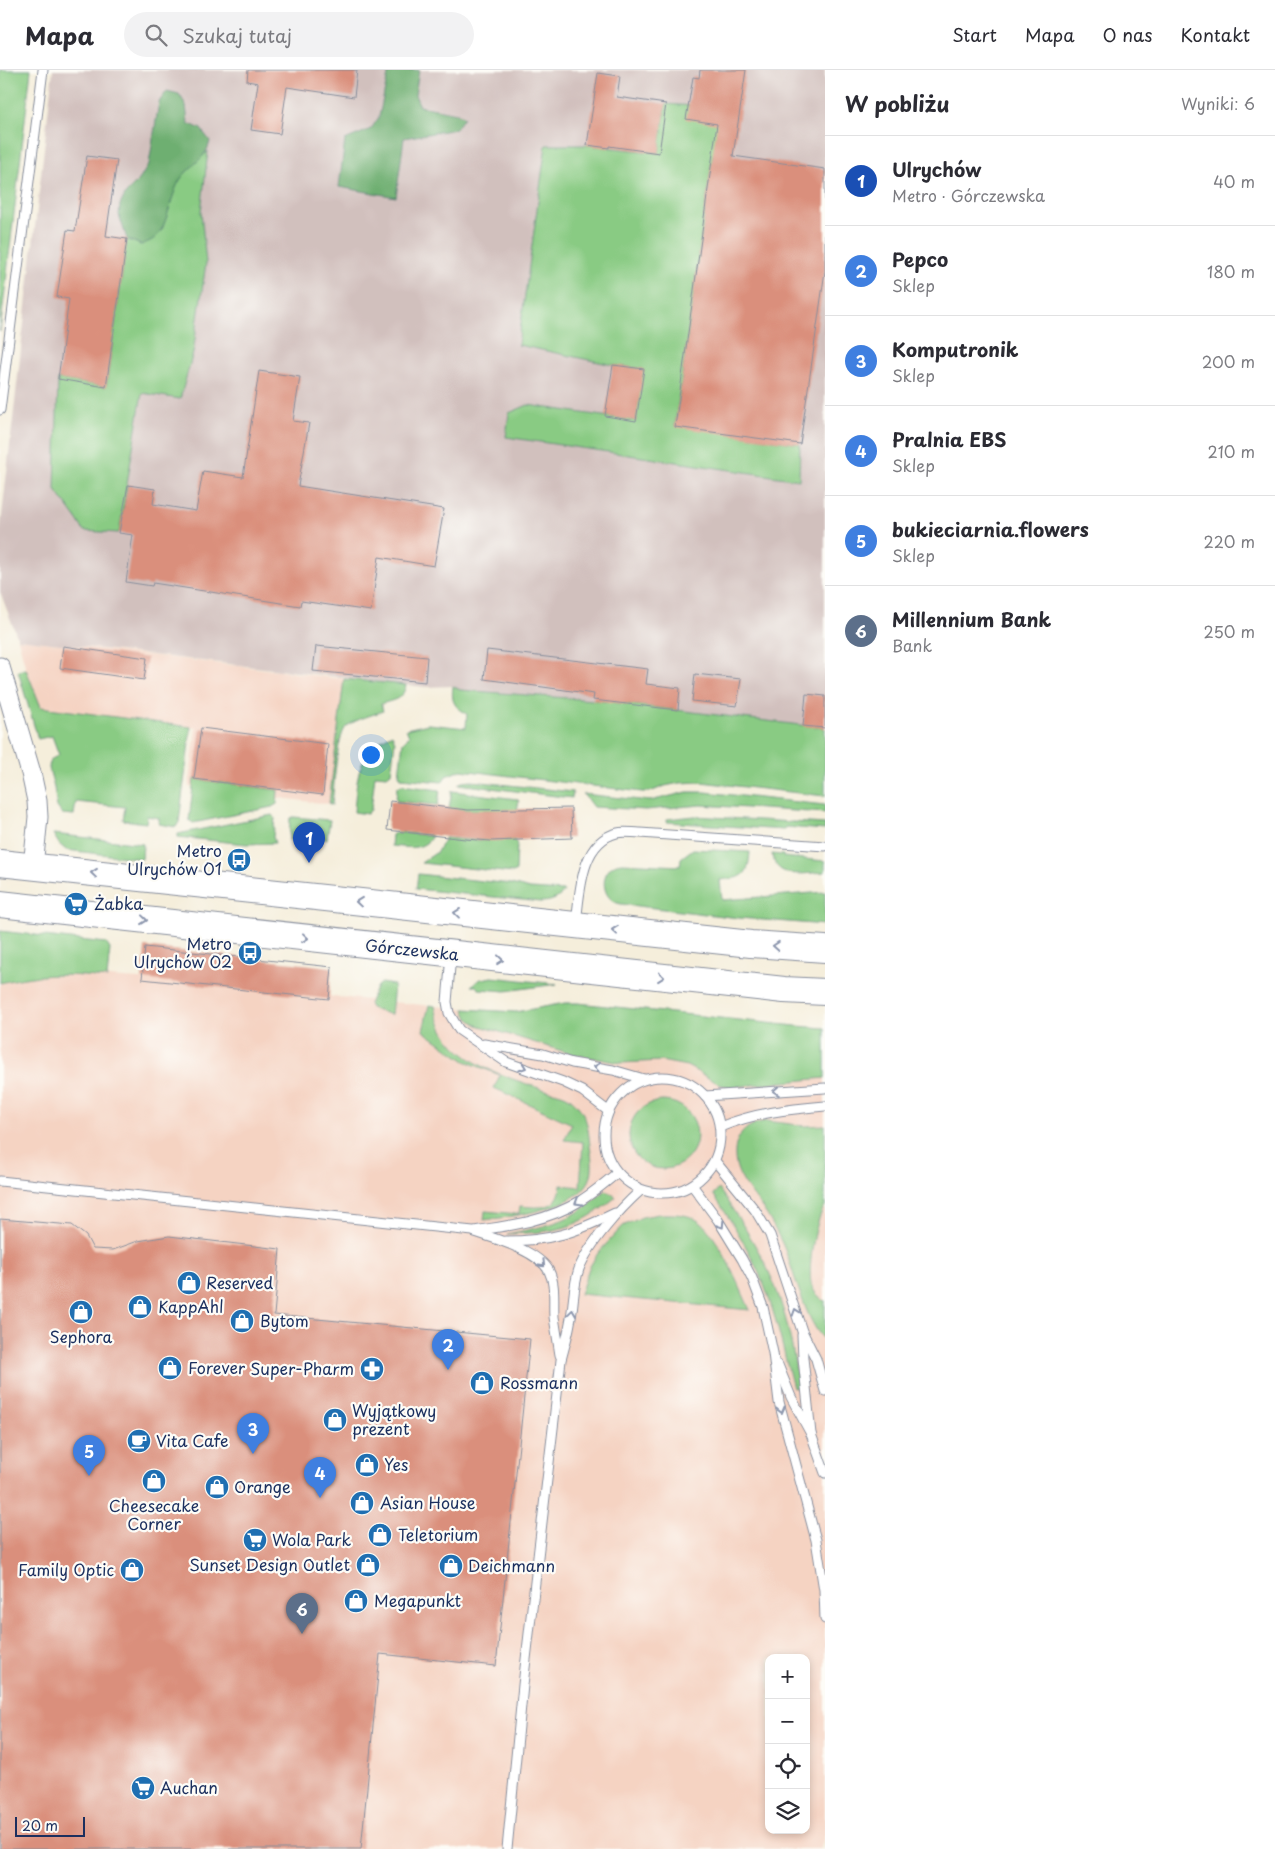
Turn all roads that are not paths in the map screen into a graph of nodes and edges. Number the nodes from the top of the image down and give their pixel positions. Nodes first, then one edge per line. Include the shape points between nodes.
1 (43, 70) edge
2 (0, 410) edge
3 (0, 667) edge
4 (825, 846) edge
5 (0, 863) edge
6 (34, 866) junction
7 (0, 904) edge
8 (575, 926) junction
9 (825, 949) edge
10 (451, 954) junction
11 (825, 992) edge
12 (481, 1044) junction
13 (644, 1079) junction
14 (825, 1088) edge
15 (706, 1096) junction
16 (825, 1106) edge
17 (608, 1111) junction
18 (720, 1127) junction
19 (715, 1161) junction
20 (617, 1173) junction
21 (0, 1181) edge
22 (692, 1185) junction
23 (640, 1190) junction
24 (617, 1212) junction
25 (473, 1231) junction
26 (500, 1240) junction
27 (802, 1331) junction
28 (773, 1353) junction
29 (561, 1360) junction
30 (825, 1391) edge
31 (811, 1434) junction
32 (825, 1473) edge
33 (825, 1619) edge
34 (507, 1849) edge

1 - 2 lane
3 - 6 street via 37,801
4 - 8 lane via 616,833 600,842 589,858
5 - 6 main road
8 -> 6 main road
7 -> 10 main road, Górczewska
9 -> 8 main road
10 -> 11 main road, Górczewska
10 - 12 lane via 449,1012 459,1030
13 -> 12 lane via 543,1054
12 -> 17 lane via 506,1062 582,1091
13 - 15 lane via 660,1076 677,1078
13 - 17 lane via 629,1087
14 -> 15 lane
15 - 18 lane
16 - 18 lane via 764,1113
17 - 20 lane via 604,1143 608,1159
18 - 19 lane
19 - 22 lane
27 -> 19 lane via 770,1235 755,1210
20 - 23 lane
20 -> 25 lane via 579,1202 561,1211 516,1225
21 - 25 lane
22 - 23 lane via 676,1192 658,1194
22 -> 28 lane via 718,1220 752,1278 763,1307
23 - 24 lane
24 - 26 lane via 568,1234 527,1241
29 -> 24 lane via 580,1268
25 - 26 lane
26 -> 29 lane via 537,1259 548,1271 554,1291
27 - 30 lane via 816,1359
27 - 31 lane
28 - 31 lane
28 -> 33 lane via 779,1402 816,1540
29 - 34 lane
31 - 32 lane

